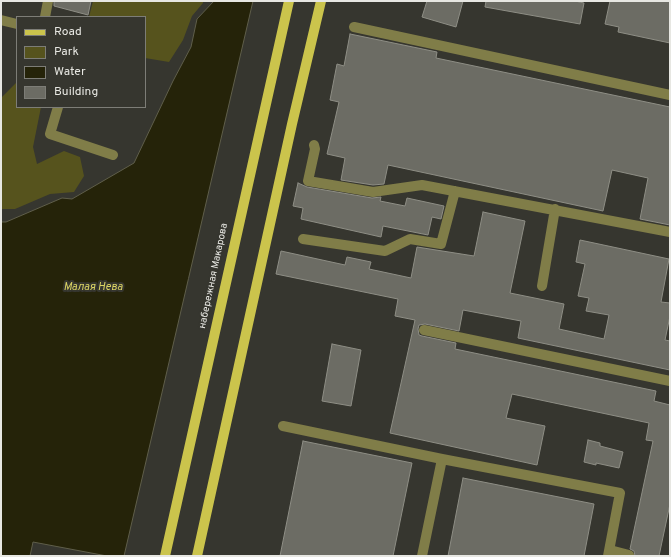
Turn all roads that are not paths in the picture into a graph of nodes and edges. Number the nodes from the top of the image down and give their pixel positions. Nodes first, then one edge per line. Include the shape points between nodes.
1 (48, 1) edge
2 (289, 1) edge
3 (321, 1) edge
4 (45, 16) edge
5 (1, 20) edge
6 (16, 24) edge
7 (354, 28) dead end
8 (670, 95) edge
9 (58, 108) edge
10 (314, 145) dead end
11 (113, 155) dead end
12 (455, 191) junction
13 (556, 209) junction
14 (670, 232) edge
15 (303, 239) dead end
16 (542, 286) dead end
17 (424, 330) dead end
18 (670, 381) edge
19 (283, 426) dead end
20 (442, 459) junction
21 (609, 553) edge
22 (629, 555) dead end
23 (165, 556) edge
24 (197, 556) edge
25 (422, 556) edge

1 - 4 lane
2 - 23 main road, набережная Макарова
3 - 24 main road
5 - 6 lane
7 - 8 lane
9 - 11 lane via 50,134
10 - 12 lane via 308,181 373,192 422,186
12 - 13 lane
12 - 15 lane via 441,244 410,239 385,251
13 - 14 lane
13 - 16 lane
17 - 18 lane
19 - 20 lane
20 - 21 lane via 620,492
20 - 25 lane
21 - 22 lane

